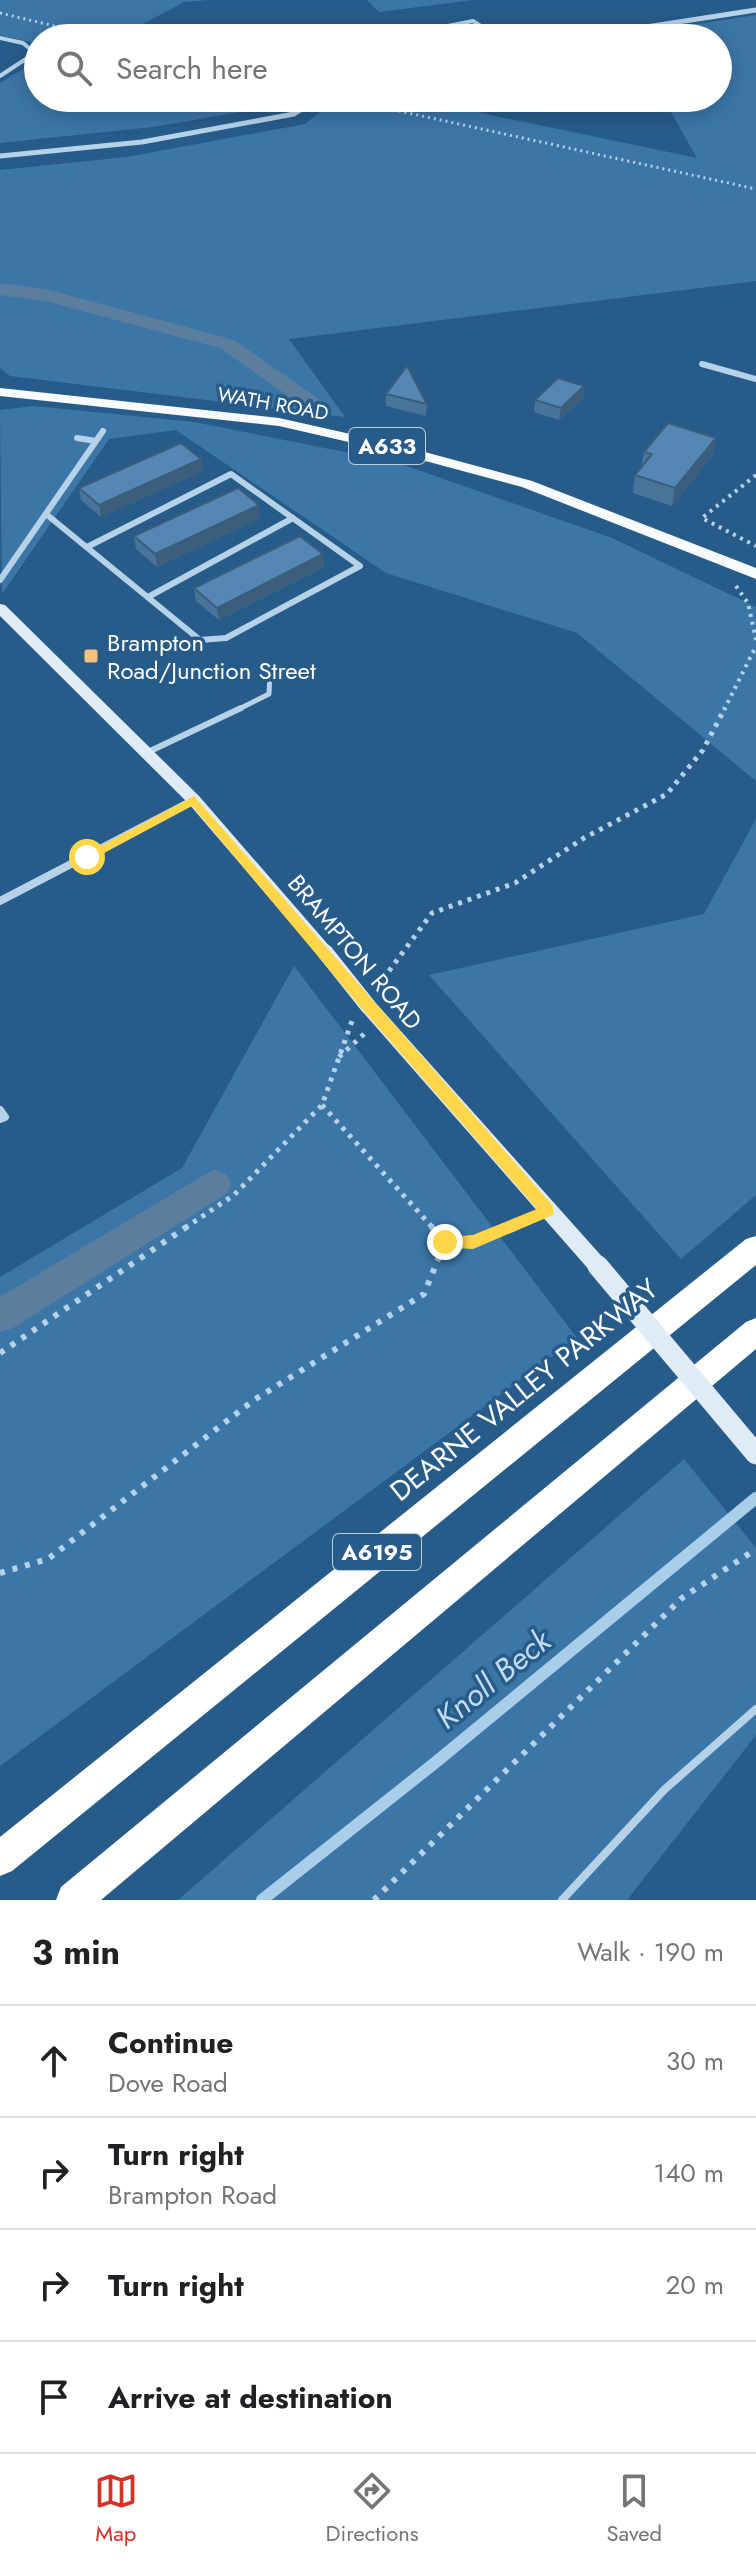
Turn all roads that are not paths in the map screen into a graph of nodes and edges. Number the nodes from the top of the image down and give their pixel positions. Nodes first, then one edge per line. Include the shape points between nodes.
1 (756, 10) edge
2 (458, 24) edge
3 (478, 24) edge
4 (666, 24) edge
5 (0, 38) edge
6 (24, 44) edge
7 (24, 60) edge
8 (0, 76) edge
9 (298, 112) edge
10 (0, 156) edge
11 (702, 364) dead end
12 (756, 379) edge
13 (0, 392) edge
14 (103, 431) dead end
15 (77, 438) dead end
16 (96, 441) junction
17 (46, 514) junction
18 (293, 518) junction
19 (87, 547) junction
20 (752, 572) edge
21 (0, 580) edge
22 (148, 597) junction
23 (0, 608) edge
24 (270, 673) dead end
25 (146, 753) junction
26 (194, 800) junction
27 (0, 901) edge
28 (0, 1110) edge
29 (0, 1119) edge
30 (756, 1248) edge
31 (756, 1331) edge
32 (756, 1454) edge
33 (756, 1709) edge
34 (0, 1859) edge
35 (74, 1900) edge
36 (562, 1900) edge

1 - 4 street
2 - 3 lane
5 - 6 lane
7 - 8 lane
9 - 10 street via 142,142
11 - 12 street
13 - 20 main road, WATH ROAD / A633 via 279,422 395,448 527,484
14 - 16 street
15 - 16 street
16 - 17 street
17 - 19 street
17 - 21 street
18 - 19 street via 231,474
18 - 22 street
18 - 22 street via 360,566 226,638 200,640
19 - 22 street
23 - 25 main road, BRAMPTON ROAD
24 - 25 lane via 269,694
25 - 26 main road, BRAMPTON ROAD
26 - 27 street
26 - 32 main road, BRAMPTON ROAD, bridge
28 - 29 street via 5,1117
30 - 34 highway, DEARNE VALLEY PARKWAY / A6195
31 - 35 highway, A6195
33 - 36 lane via 664,1790

